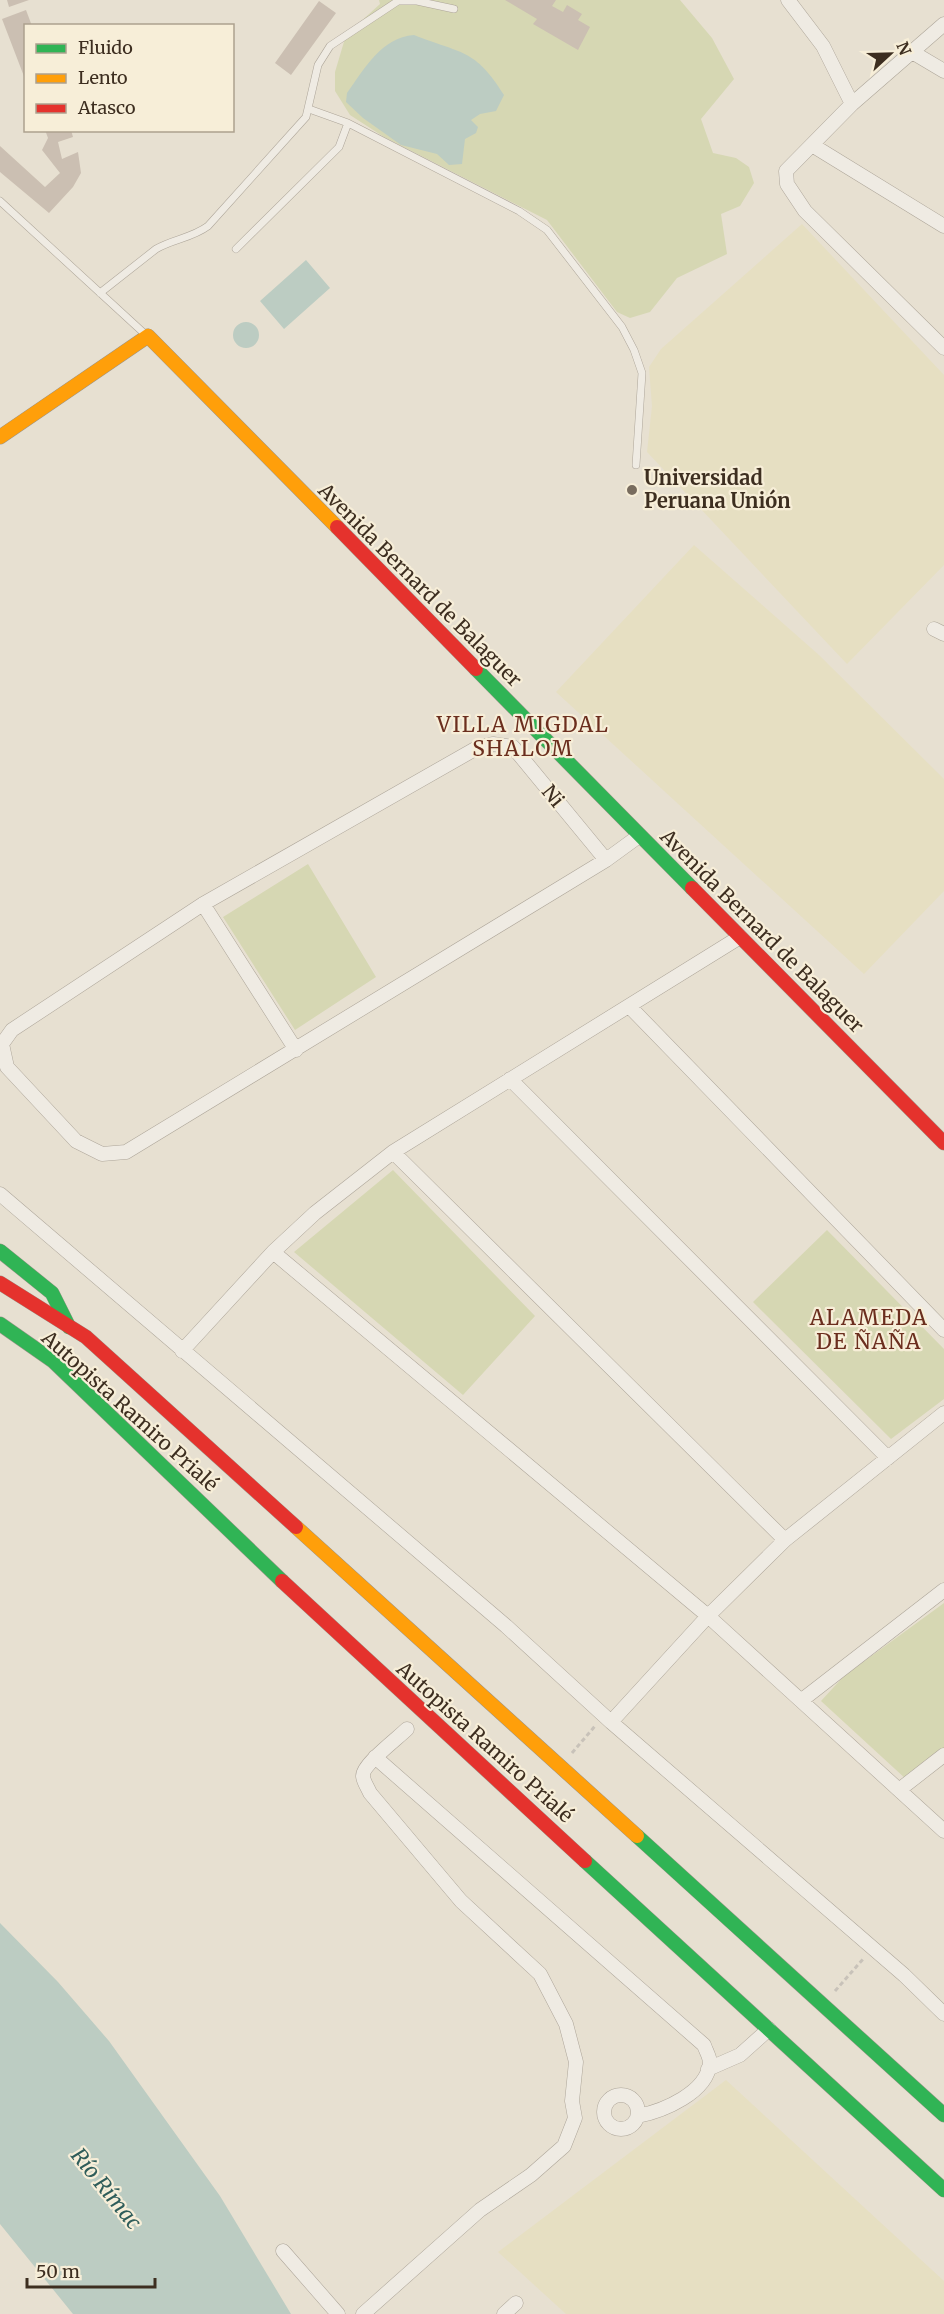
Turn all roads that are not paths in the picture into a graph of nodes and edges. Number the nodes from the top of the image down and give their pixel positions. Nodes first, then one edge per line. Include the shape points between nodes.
1 (788, 0) edge
2 (454, 9) dead end
3 (944, 24) edge
4 (912, 52) junction
5 (944, 71) edge
6 (852, 104) junction
7 (309, 109) junction
8 (348, 123) junction
9 (812, 145) junction
10 (0, 201) edge
11 (944, 226) edge
12 (236, 249) dead end
13 (100, 293) junction
14 (147, 336) junction
15 (944, 348) edge
16 (0, 437) edge
17 (636, 465) dead end
18 (639, 836) junction
19 (606, 860) junction
20 (203, 904) junction
21 (740, 937) junction
22 (629, 1006) junction
23 (296, 1050) junction
24 (510, 1079) junction
25 (944, 1143) edge
26 (393, 1152) junction
27 (0, 1194) edge
28 (0, 1251) edge
29 (273, 1252) junction
30 (0, 1283) edge
31 (0, 1324) edge
32 (69, 1327) junction
33 (944, 1330) edge
34 (182, 1351) junction
35 (944, 1413) edge
36 (888, 1458) junction
37 (785, 1540) junction
38 (944, 1590) edge
39 (708, 1616) junction
40 (802, 1700) junction
41 (607, 1719) junction
42 (407, 1729) dead end
43 (944, 1755) edge
44 (375, 1757) junction
45 (899, 1790) junction
46 (944, 1831) edge
47 (944, 2014) edge
48 (769, 2029) junction
49 (708, 2068) junction
50 (944, 2115) edge
51 (638, 2116) dead end
52 (944, 2190) edge
53 (283, 2251) dead end
54 (516, 2303) dead end
55 (338, 2314) edge
56 (363, 2314) edge
57 (504, 2314) edge

1 - 6 street via 823,46
2 - 7 lane via 417,1 398,1 384,8 330,46 318,65
3 - 4 street
4 - 5 street
4 - 6 street
6 - 9 street
7 - 8 lane
7 - 13 lane via 297,128 208,226 156,249
8 - 12 lane via 339,147
8 - 17 lane via 519,211 547,230 622,327 634,350 642,373
9 - 11 street
9 - 15 street via 786,171 794,198
10 - 13 lane
13 - 14 lane
14 - 16 main road
14 - 18 main road, Avenida Bernard de Balaguer
18 - 19 street
18 - 21 main road, Avenida Bernard de Balaguer
19 - 20 street, Ni via 513,747 493,744 475,749
19 - 23 street
20 - 23 street
20 - 23 street via 12,1030 2,1044 7,1067 76,1141 102,1154 126,1152
21 - 22 street
21 - 25 main road, Avenida Bernard de Balaguer
22 - 24 street
22 - 33 street
24 - 26 street
24 - 36 street
26 - 29 street via 315,1213
26 - 37 street
27 - 34 street
28 - 32 main road via 52,1293
29 - 34 street
29 - 39 street
30 - 32 main road, Autopista Ramiro Prialé
31 - 48 main road, Autopista Ramiro Prialé via 53,1361 306,1605
32 - 50 main road, Autopista Ramiro Prialé via 86,1338
34 - 41 street via 506,1626
35 - 36 street
36 - 37 street
37 - 39 street
38 - 40 street
39 - 40 street
39 - 41 street
40 - 45 street
41 - 47 street
42 - 44 street
43 - 45 street
44 - 49 street via 704,2045 710,2061
44 - 56 street via 366,1764 362,1775 370,1793 461,1901 540,1974 566,2024 576,2062 572,2101 575,2118 564,2146 531,2175 480,2210
45 - 46 street
48 - 49 street via 740,2055
48 - 52 main road, Autopista Ramiro Prialé
49 - 51 street via 707,2075 690,2092 658,2112
53 - 55 street
54 - 57 street

